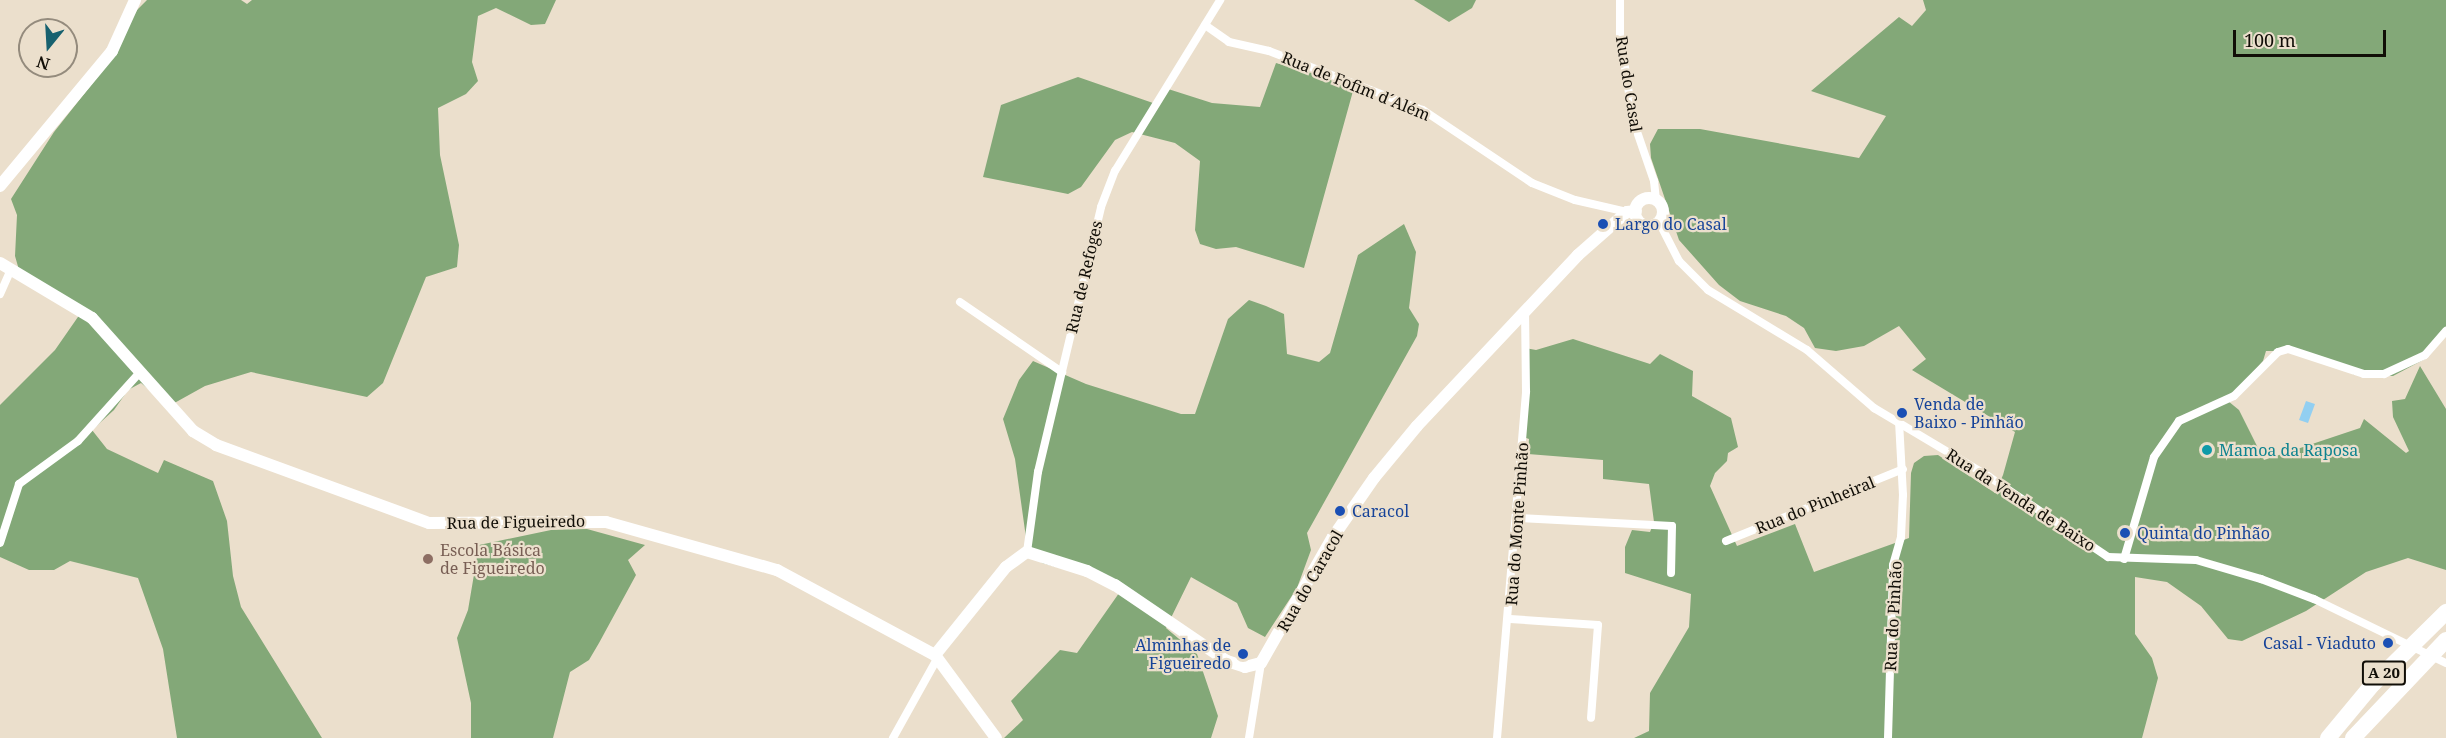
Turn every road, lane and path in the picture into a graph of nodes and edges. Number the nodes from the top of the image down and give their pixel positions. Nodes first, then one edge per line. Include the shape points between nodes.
1 (135, 0) edge
2 (1220, 0) edge
3 (1620, 0) edge
4 (1205, 25) junction
5 (0, 186) edge
6 (1656, 200) junction
7 (1631, 212) junction
8 (1659, 222) junction
9 (5, 266) edge
10 (0, 294) edge
11 (960, 302) dead end
12 (1525, 310) junction
13 (2446, 331) edge
14 (141, 371) junction
15 (1062, 372) junction
16 (1899, 422) junction
17 (1903, 469) junction
18 (1517, 518) junction
19 (1726, 541) dead end
20 (0, 543) edge
21 (1028, 552) junction
22 (2124, 559) junction
23 (1671, 573) dead end
24 (2446, 612) edge
25 (1510, 619) junction
26 (2446, 640) edge
27 (936, 656) junction
28 (1261, 663) junction
29 (2446, 663) edge
30 (1591, 718) dead end
31 (893, 738) edge
32 (996, 738) edge
33 (1249, 738) edge
34 (1497, 738) edge
35 (1888, 738) edge
36 (2328, 738) edge
37 (2353, 738) edge

1 - 5 street via 112,51
2 - 4 street
3 - 6 street, Rua do Casal via 1620,34 1633,120 1654,182
4 - 7 street, Rua de Fofim d´Além via 1229,42 1269,51 1423,110 1532,183 1575,200
4 - 15 street, Rua de Refoges via 1115,171 1101,207
6 - 7 street via 1644,199
6 - 8 street via 1663,211
7 - 8 street via 1642,224
7 - 12 street, Rua do Caracol via 1578,255
8 - 16 street, Rua da Venda de Baixo via 1679,261 1708,290 1807,350 1874,408
9 - 10 street
9 - 14 street, Rua de Figueiredo via 92,318
11 - 15 street
12 - 18 street, Rua do Monte Pinhão via 1526,391
12 - 28 street, Rua do Caracol via 1374,478 1334,537
13 - 22 street via 2425,355 2384,374 2364,374 2288,349 2278,352 2234,396 2179,421 2154,457
14 - 20 street via 78,441 19,483
14 - 27 street, Rua de Figueiredo via 193,431 216,445 429,523 606,522 777,570
15 - 21 street, Rua de Refoges via 1038,472
16 - 17 street, Rua do Pinhão
16 - 22 street, Rua da Venda de Baixo via 2108,557
17 - 19 street, Rua do Pinheiral
17 - 35 street, Rua do Pinhão via 1901,537 1893,565
18 - 23 street via 1672,526
18 - 25 street, Rua do Monte Pinhão
21 - 27 street via 1006,567
21 - 28 street via 1087,571 1115,585 1227,661 1245,667
22 - 29 street, Rua da Venda de Baixo via 2196,560 2261,579 2314,599
24 - 36 highway, A 20 via 2373,684
25 - 30 street via 1598,625
25 - 34 street, Rua do Monte Pinhão
26 - 37 highway, A 20
27 - 31 street
27 - 32 street, Rua de Figueiredo
28 - 33 street

